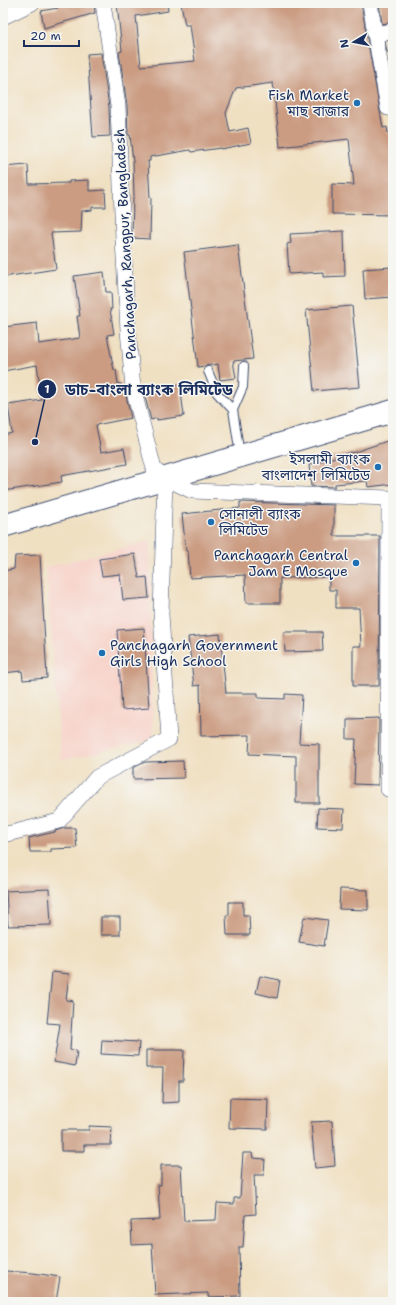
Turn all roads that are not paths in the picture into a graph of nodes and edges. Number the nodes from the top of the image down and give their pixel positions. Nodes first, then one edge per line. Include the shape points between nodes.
1 (32, 3) edge
2 (103, 3) edge
3 (370, 3) edge
4 (3, 17) edge
5 (393, 31) edge
6 (376, 34) junction
7 (393, 109) edge
8 (244, 366) dead end
9 (208, 371) dead end
10 (233, 410) junction
11 (393, 411) edge
12 (240, 456) junction
13 (165, 478) junction
14 (3, 526) edge
15 (393, 789) edge
16 (3, 835) edge

1 - 4 street
2 - 13 street, Panchagarh, Rangpur, Bangladesh via 118,106 132,388 154,469
3 - 6 street
5 - 6 street
6 - 7 street via 388,108
8 - 10 lane via 243,387
9 - 10 lane via 217,393
10 - 12 lane
11 - 12 highway
12 - 13 highway
13 - 14 highway
13 - 15 street, Panchagarh, Rangpur, Bangladesh via 192,491 389,498 388,789
13 - 16 street via 161,614 168,739 97,778 59,821

